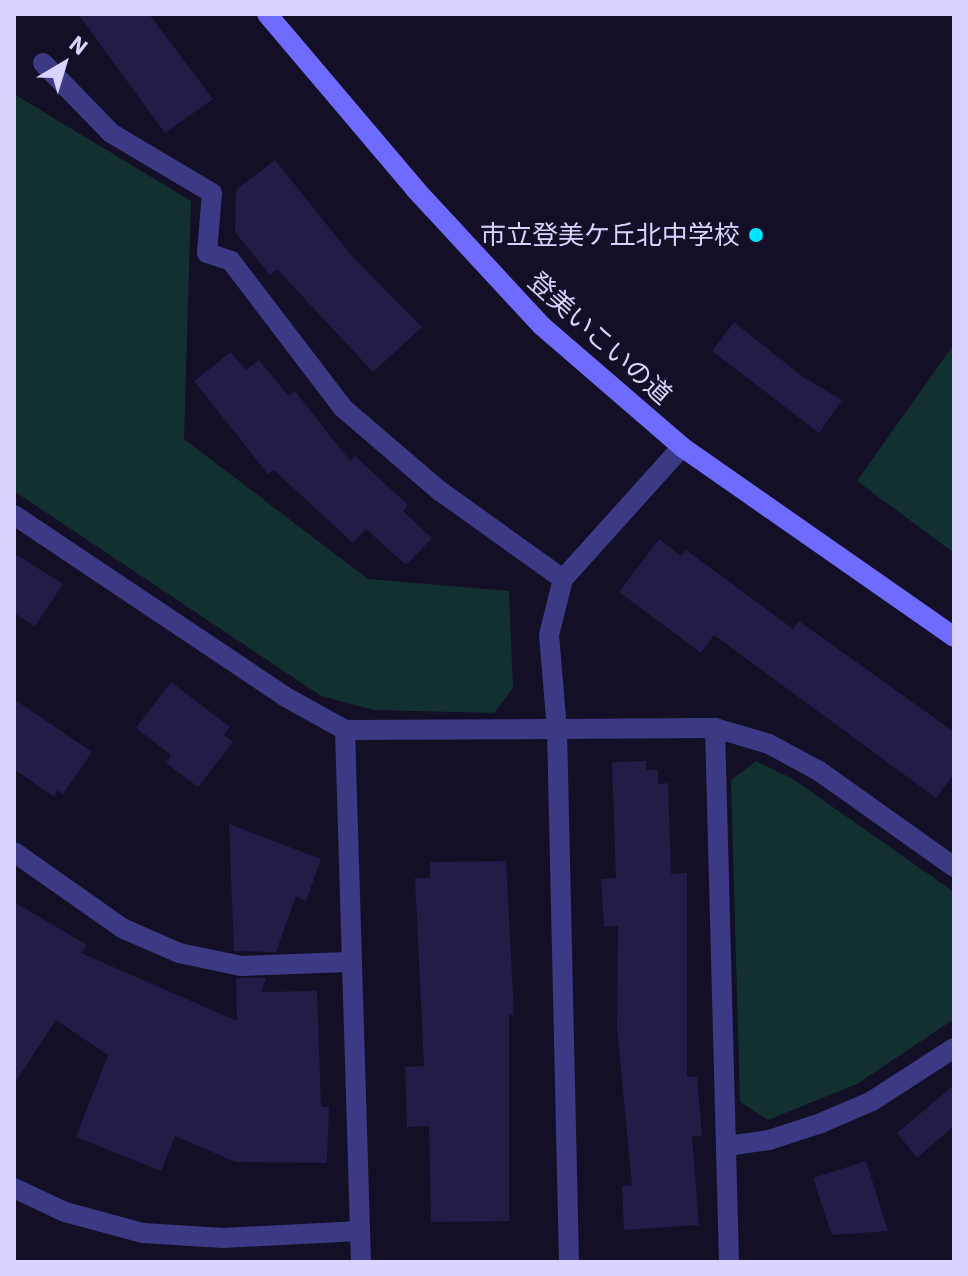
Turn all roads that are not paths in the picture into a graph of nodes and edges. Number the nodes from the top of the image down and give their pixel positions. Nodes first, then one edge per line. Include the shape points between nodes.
1 (267, 14) edge
2 (43, 63) dead end
3 (682, 447) junction
4 (14, 515) edge
5 (563, 579) junction
6 (954, 637) edge
7 (715, 728) junction
8 (345, 730) junction
9 (557, 730) junction
10 (14, 852) edge
11 (954, 867) edge
12 (348, 962) junction
13 (954, 1048) edge
14 (727, 1146) junction
15 (14, 1188) edge
16 (360, 1231) junction
17 (361, 1262) edge
18 (569, 1262) edge
19 (729, 1262) edge

1 - 3 street, 登美いこいの道 via 416,190 542,326
2 - 5 street via 111,133 212,193 207,253 231,261 343,408 440,491
3 - 5 street
3 - 6 street, 登美いこいの道
4 - 8 street via 284,696
5 - 9 street via 549,635
7 - 9 street
7 - 11 street via 769,744 819,771
7 - 14 street
8 - 9 street
8 - 12 street
9 - 18 street
10 - 12 street via 122,928 179,953 241,966
12 - 16 street
13 - 14 street via 872,1101 769,1140
14 - 19 street
15 - 16 street via 65,1212 143,1233 223,1238
16 - 17 street

